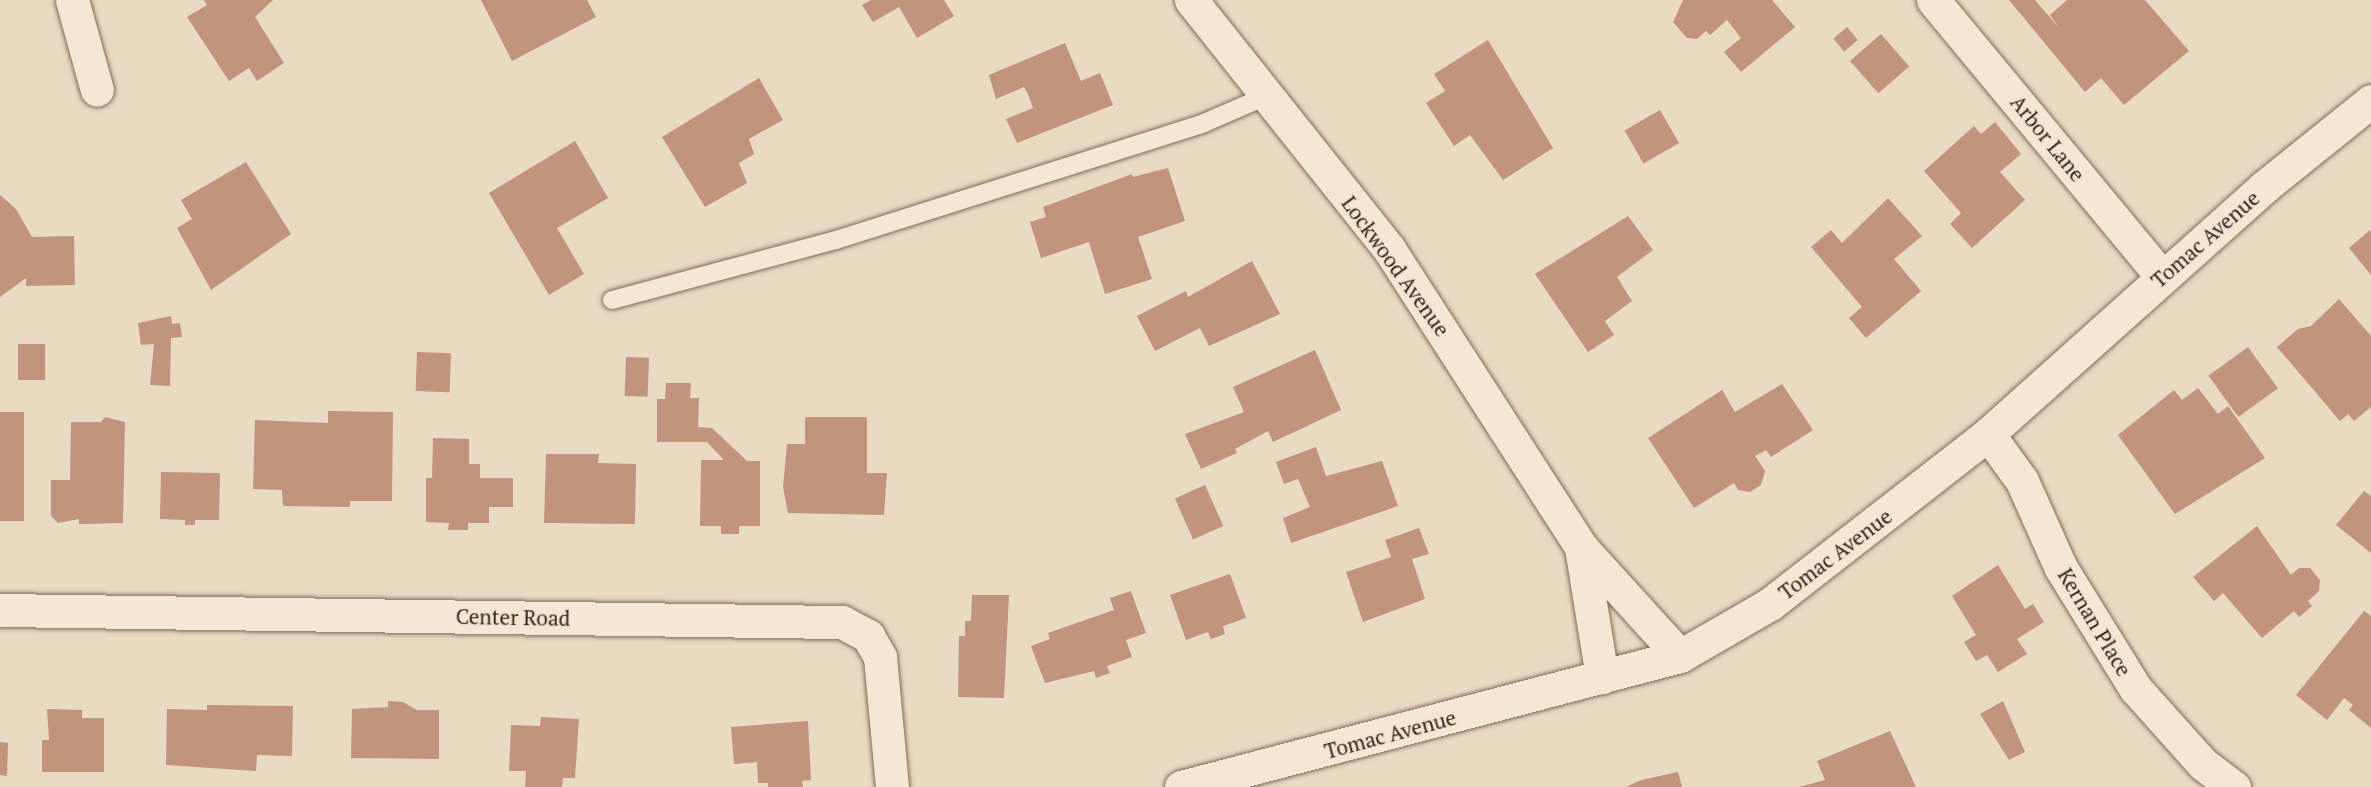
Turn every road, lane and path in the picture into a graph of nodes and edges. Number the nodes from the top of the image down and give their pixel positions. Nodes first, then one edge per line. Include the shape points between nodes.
1 (72, 0) edge
2 (1191, 0) edge
3 (1933, 0) edge
4 (97, 90) dead end
5 (1266, 96) junction
6 (2371, 101) edge
7 (2162, 277) junction
8 (612, 300) dead end
9 (1988, 434) junction
10 (1581, 547) junction
11 (0, 610) edge
12 (1680, 656) junction
13 (1602, 677) junction
14 (892, 787) edge
15 (1181, 787) edge
16 (2234, 787) edge

1 - 4 street
2 - 5 street, Lockwood Avenue
3 - 7 street, Arbor Lane
5 - 8 lane via 1204,123 859,233
5 - 10 street, Lockwood Avenue via 1389,249
6 - 7 street, Tomac Avenue
7 - 9 street, Tomac Avenue
9 - 12 street, Tomac Avenue via 1770,604
9 - 16 street, Kernan Place via 2022,481 2061,568 2135,688 2203,764
10 - 12 street, Lockwood Avenue
10 - 13 street, Lockwood Avenue
11 - 14 street, Center Road via 842,622 868,636 880,657
12 - 13 street, Tomac Avenue
13 - 15 street, Tomac Avenue

